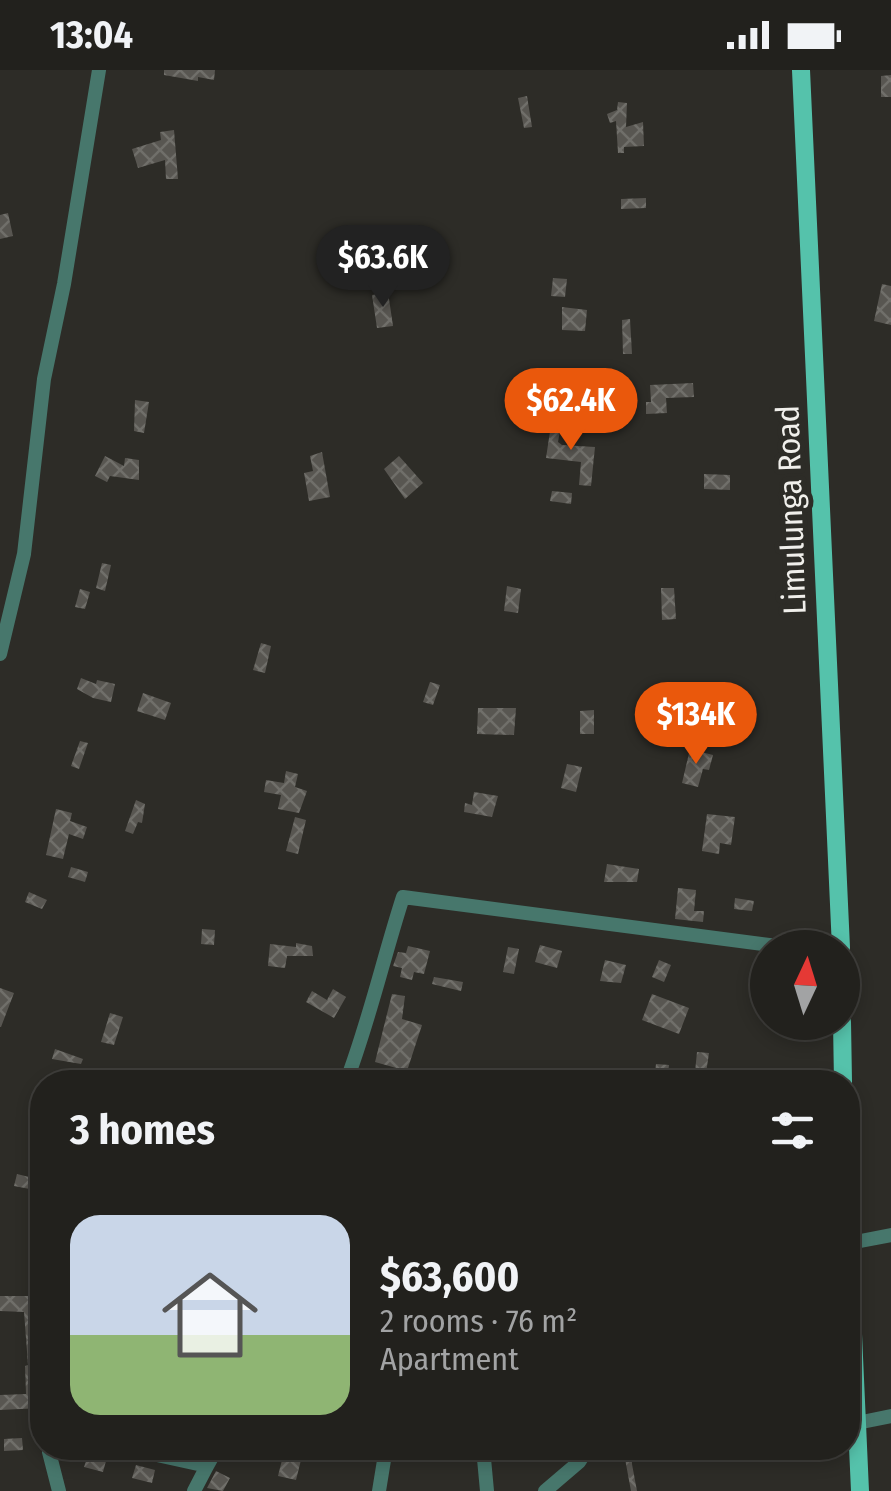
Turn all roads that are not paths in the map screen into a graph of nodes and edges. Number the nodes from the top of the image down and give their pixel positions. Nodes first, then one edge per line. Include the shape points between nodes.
1 (99, 70) edge
2 (801, 70) edge
3 (0, 654) edge
4 (840, 930) edge
5 (750, 942) edge
6 (842, 1040) edge
7 (350, 1070) edge
8 (843, 1070) edge
9 (891, 1235) edge
10 (860, 1236) edge
11 (891, 1416) edge
12 (860, 1422) edge
13 (51, 1460) edge
14 (179, 1460) edge
15 (211, 1460) edge
16 (384, 1460) edge
17 (484, 1460) edge
18 (580, 1460) edge
19 (859, 1460) edge
20 (208, 1466) junction
21 (59, 1491) edge
22 (194, 1491) edge
23 (379, 1491) edge
24 (487, 1491) edge
25 (544, 1491) edge
26 (860, 1491) edge

1 - 3 street via 44,379 24,554
2 - 4 main road, Limulunga Road
5 - 7 street via 403,896
6 - 8 main road
9 - 10 street
11 - 12 street
13 - 21 street
14 - 20 street
15 - 20 street
16 - 23 street
17 - 24 street
18 - 25 street
19 - 26 main road
20 - 22 street

